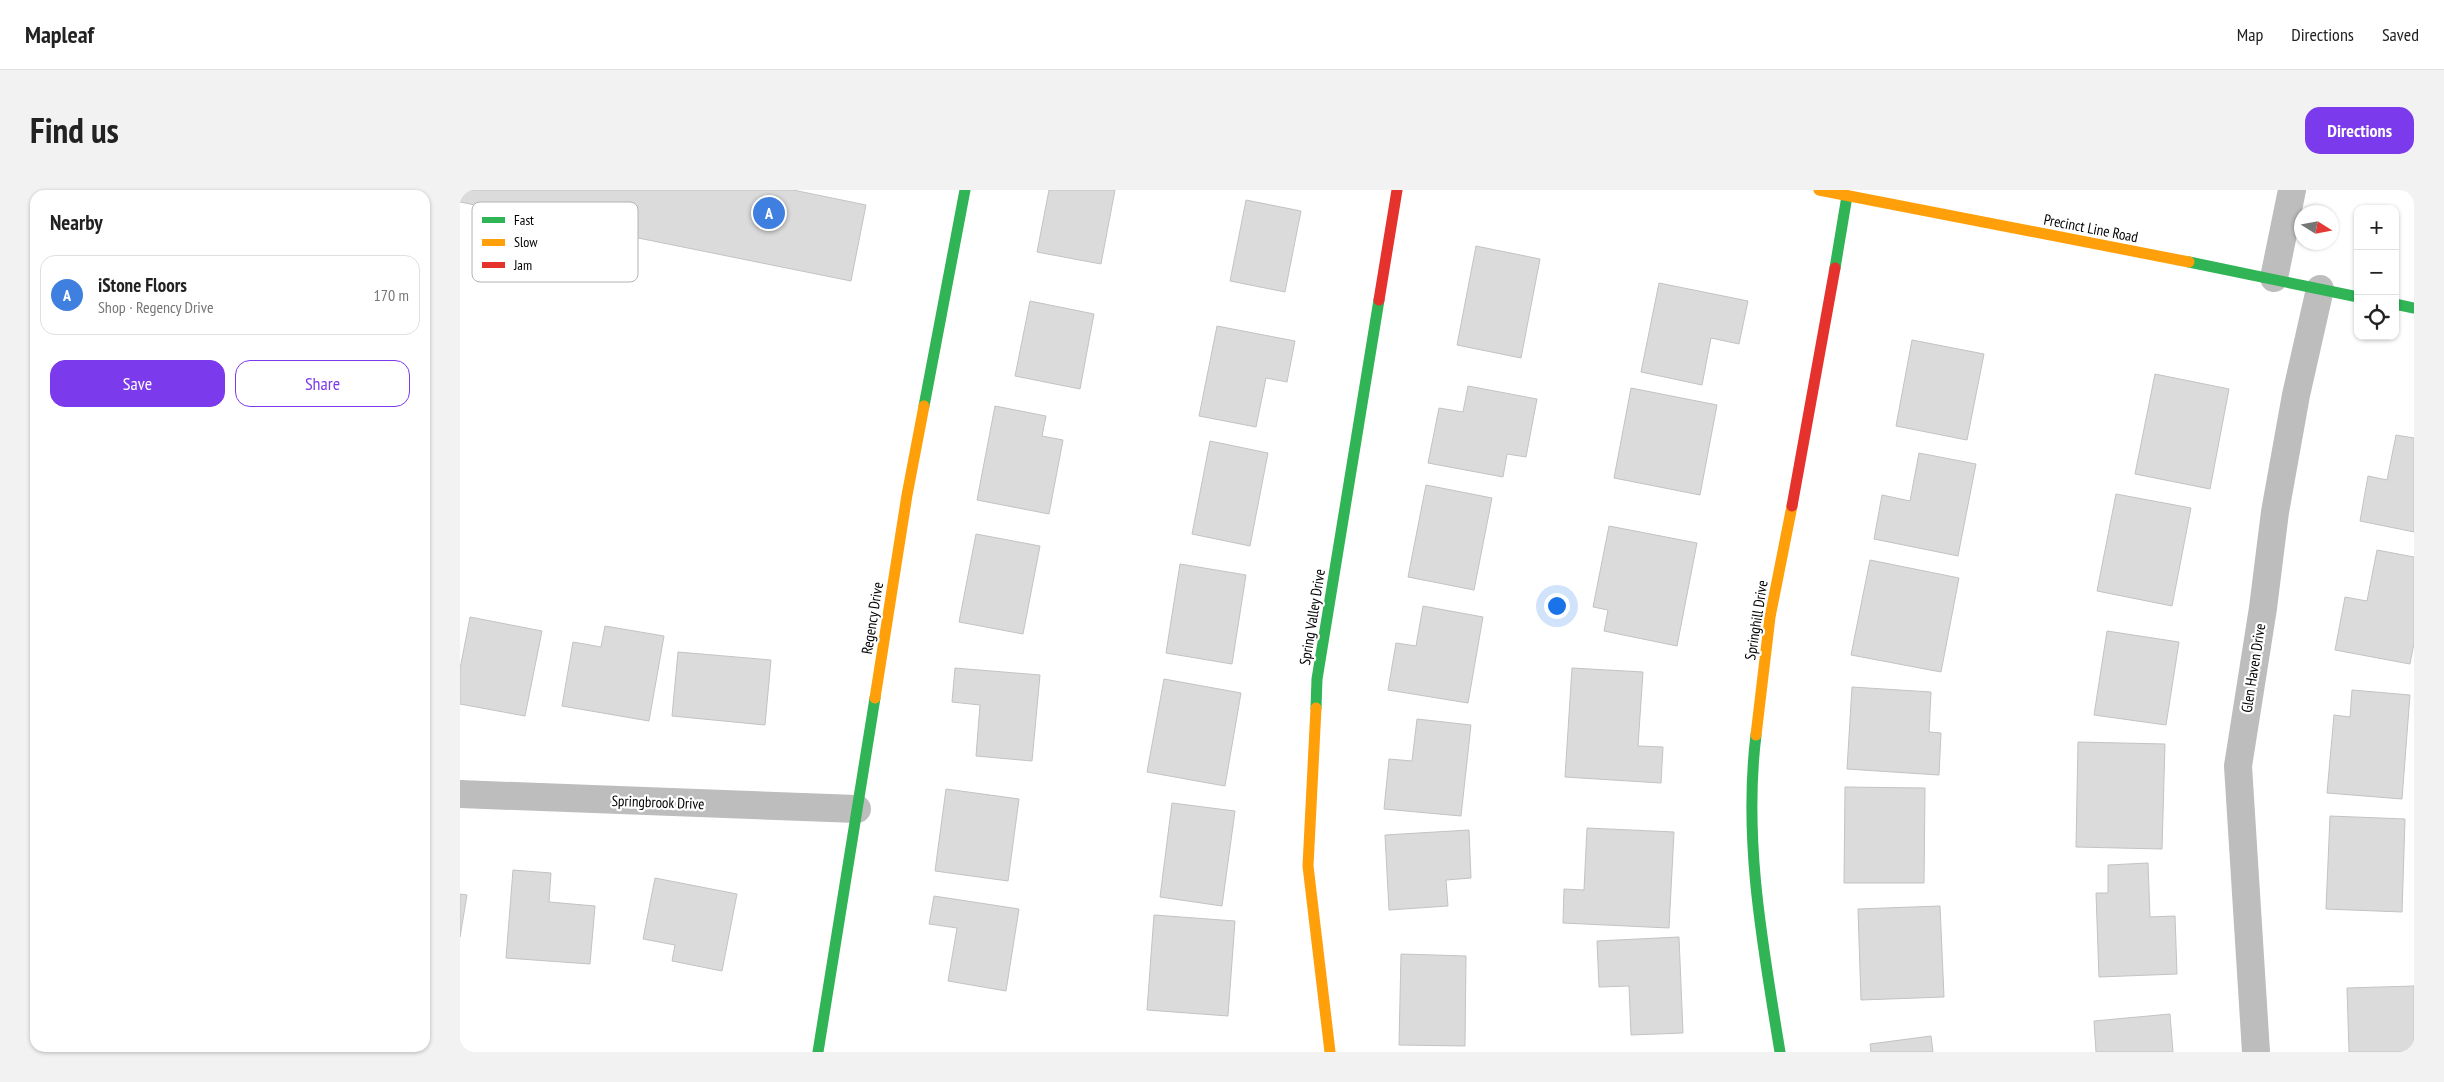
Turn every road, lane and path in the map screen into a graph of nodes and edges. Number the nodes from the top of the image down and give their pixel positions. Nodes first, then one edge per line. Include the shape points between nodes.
1 (965, 190) edge
2 (1397, 190) edge
3 (1819, 190) edge
4 (2292, 190) edge
5 (1847, 196) junction
6 (2274, 278) junction
7 (2320, 289) junction
8 (2354, 296) edge
9 (2399, 305) edge
10 (2414, 308) edge
11 (460, 794) edge
12 (857, 809) junction
13 (818, 1052) edge
14 (1330, 1052) edge
15 (1780, 1052) edge
16 (2256, 1052) edge

1 - 12 street, Regency Drive via 907,495
2 - 14 street, Spring Valley Drive via 1317,679 1308,866
3 - 5 street, Precinct Line Road
4 - 6 street
5 - 6 street, Precinct Line Road
5 - 15 street, Springhill Drive via 1804,445 1770,617 1751,777 1758,914
6 - 7 street, Precinct Line Road
7 - 8 street, Precinct Line Road
7 - 16 street, Glen Haven Drive via 2275,512 2238,766
9 - 10 street
11 - 12 street, Springbrook Drive
12 - 13 street, Regency Drive

